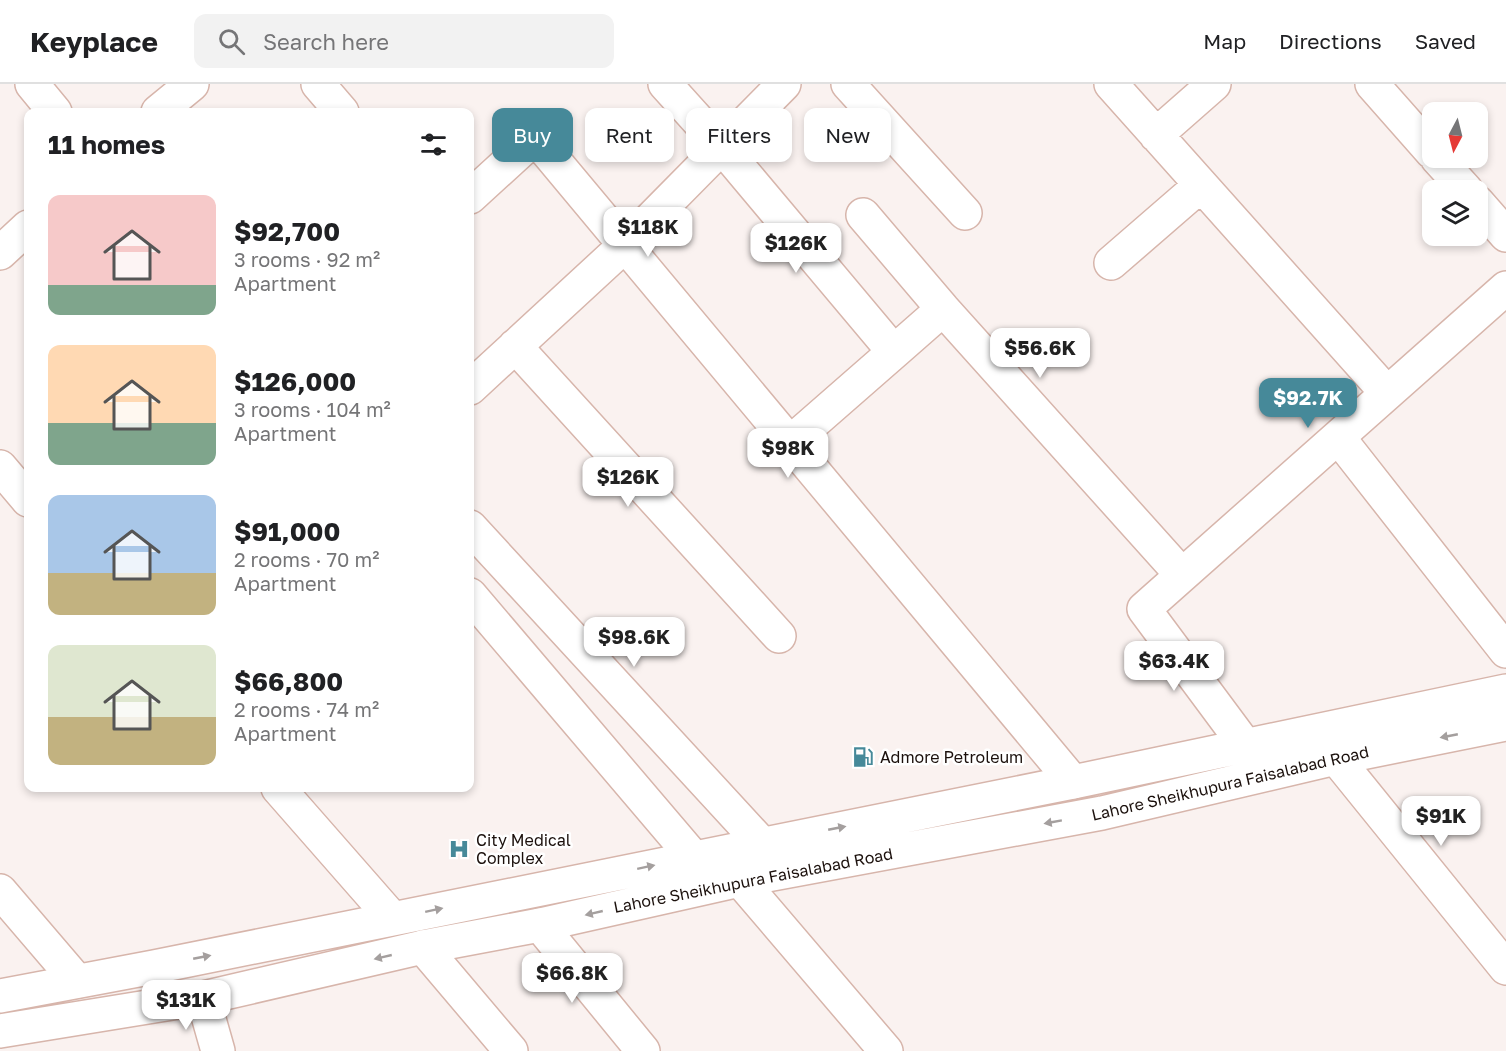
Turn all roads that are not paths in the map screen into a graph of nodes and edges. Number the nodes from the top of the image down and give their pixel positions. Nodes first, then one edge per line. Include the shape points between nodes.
1 (32, 84) edge
2 (192, 84) edge
3 (318, 84) edge
4 (665, 84) edge
5 (784, 84) edge
6 (848, 84) edge
7 (1111, 84) edge
8 (1214, 84) edge
9 (1372, 84) edge
10 (52, 108) edge
11 (163, 108) edge
12 (339, 108) edge
13 (687, 108) edge
14 (760, 108) edge
15 (1156, 135) junction
16 (1422, 141) edge
17 (705, 162) edge
18 (734, 162) edge
19 (1446, 168) edge
20 (1458, 180) edge
21 (1201, 185) junction
22 (474, 193) edge
23 (965, 213) dead end
24 (1488, 214) edge
25 (863, 215) dead end
26 (24, 231) edge
27 (1506, 235) edge
28 (624, 246) junction
29 (0, 253) edge
30 (1111, 263) dead end
31 (1506, 288) edge
32 (943, 309) junction
33 (515, 346) junction
34 (894, 352) junction
35 (474, 384) edge
36 (1388, 393) junction
37 (1338, 437) junction
38 (790, 442) junction
39 (0, 467) edge
40 (24, 495) edge
41 (474, 530) edge
42 (1182, 575) junction
43 (474, 600) edge
44 (779, 636) dead end
45 (1506, 651) edge
46 (1506, 691) edge
47 (1506, 724) edge
48 (1245, 745) junction
49 (1336, 758) junction
50 (1072, 782) junction
51 (282, 792) edge
52 (761, 843) junction
53 (693, 857) junction
54 (740, 880) junction
55 (0, 891) edge
56 (392, 918) junction
57 (540, 925) junction
58 (423, 947) junction
59 (1506, 968) edge
60 (77, 981) junction
61 (0, 996) edge
62 (203, 998) junction
63 (0, 1031) edge
64 (219, 1051) edge
65 (512, 1051) edge
66 (643, 1051) edge
67 (886, 1051) edge

1 - 10 main road
2 - 11 main road
3 - 12 main road
4 - 13 main road
5 - 14 main road
6 - 23 main road
7 - 15 main road
8 - 15 main road
9 - 16 main road
15 - 21 main road
17 - 28 main road
18 - 34 main road
19 - 20 main road
21 - 30 main road
21 - 36 main road
22 - 28 main road via 536,141
24 - 27 main road
25 - 32 main road
26 - 29 main road
28 - 33 main road
28 - 38 main road
31 - 36 main road
32 - 34 main road
32 - 42 main road
33 - 35 main road
33 - 44 main road
34 - 38 main road
36 - 37 main road
37 - 42 main road
37 - 45 main road
38 - 50 main road
39 - 40 main road
41 - 52 main road
42 - 48 main road via 1144,609
43 - 53 main road
46 - 48 main road, Lahore Sheikhupura Faisalabad Road
47 -> 49 main road, Lahore Sheikhupura Faisalabad Road
48 - 50 main road, Lahore Sheikhupura Faisalabad Road
49 -> 54 main road, Lahore Sheikhupura Faisalabad Road via 1102,813
49 - 59 main road
52 -> 50 main road, Lahore Sheikhupura Faisalabad Road
51 - 56 main road
52 - 53 main road, Lahore Sheikhupura Faisalabad Road
56 -> 53 main road, Lahore Sheikhupura Faisalabad Road
54 -> 57 main road, Lahore Sheikhupura Faisalabad Road
54 - 67 main road
55 - 60 main road
60 -> 56 main road, Lahore Sheikhupura Faisalabad Road
57 - 58 main road, Lahore Sheikhupura Faisalabad Road
57 - 66 main road
58 -> 62 main road, Lahore Sheikhupura Faisalabad Road
58 - 65 main road
60 - 61 main road, Lahore Sheikhupura Faisalabad Road
62 - 63 main road, Lahore Sheikhupura Faisalabad Road
62 - 64 main road

